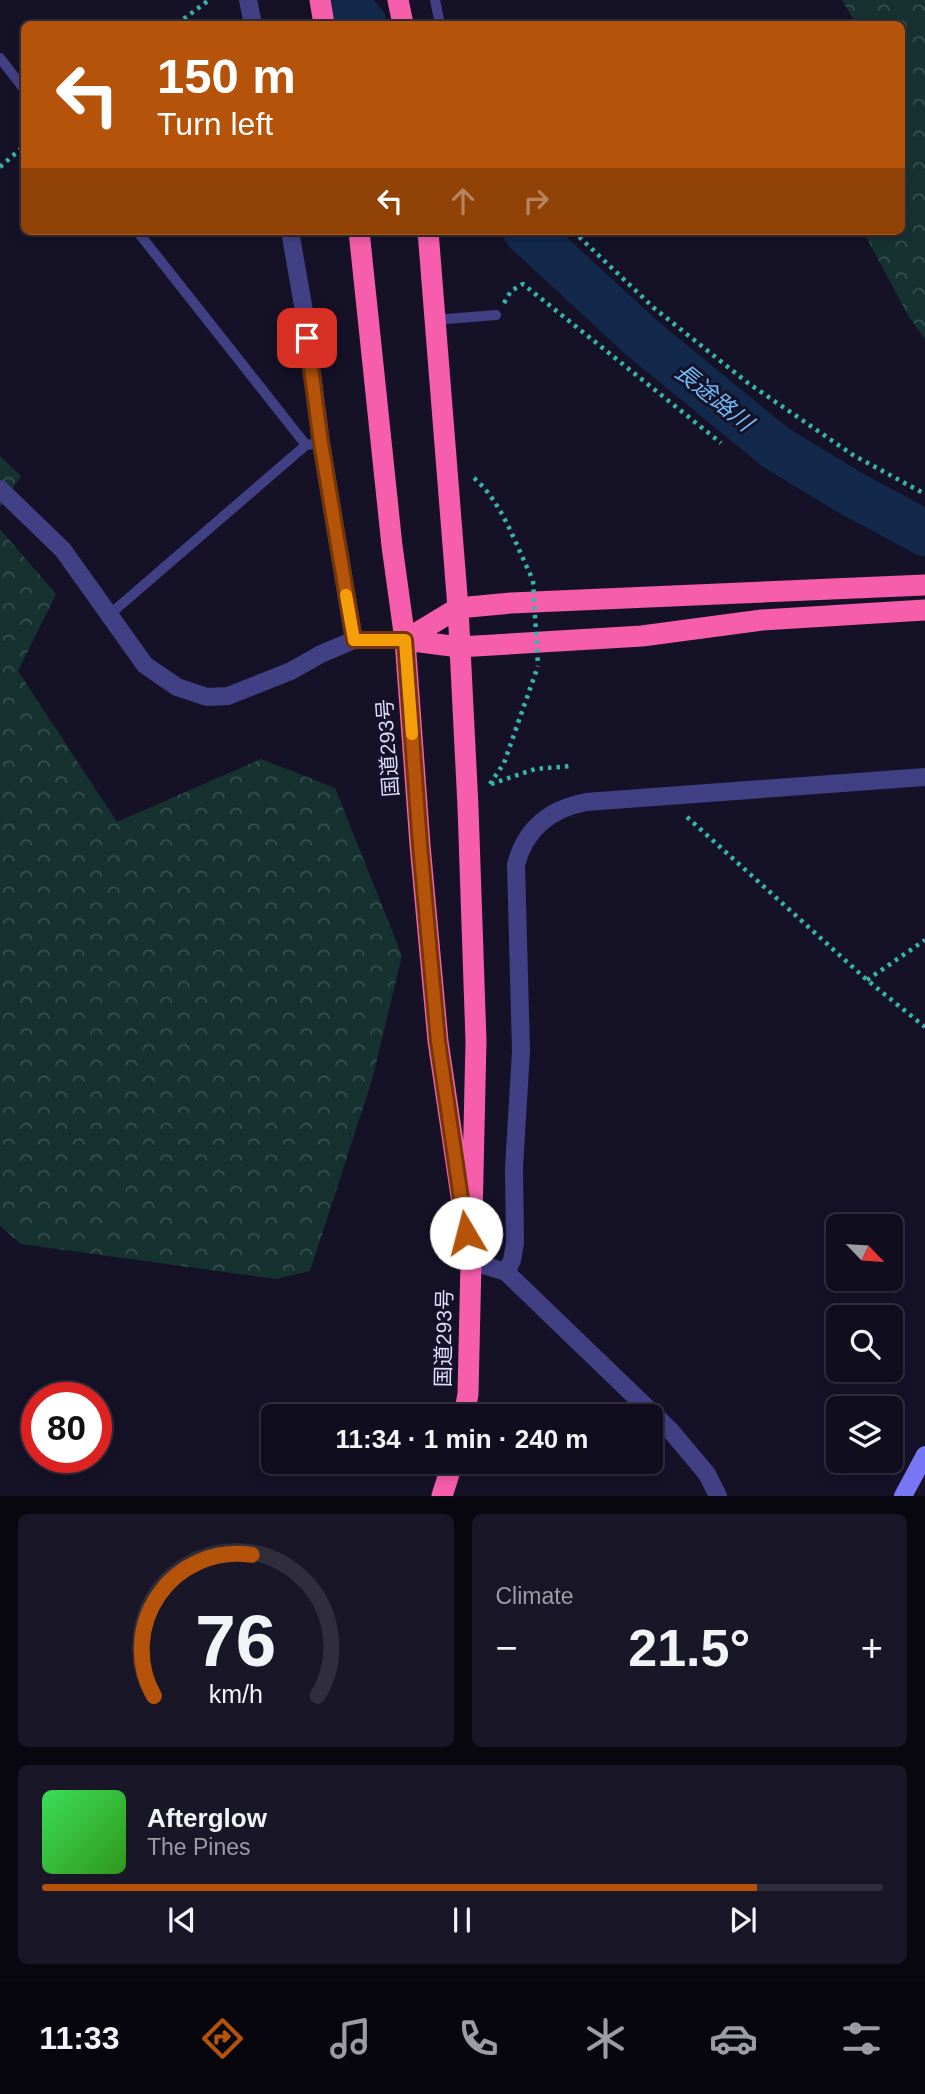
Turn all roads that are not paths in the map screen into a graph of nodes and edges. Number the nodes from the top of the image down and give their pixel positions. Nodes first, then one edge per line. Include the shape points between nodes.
1 (248, 0) edge
2 (320, 0) edge
3 (435, 0) edge
4 (252, 21) edge
5 (324, 21) edge
6 (439, 21) edge
7 (0, 58) edge
8 (21, 85) edge
9 (140, 235) edge
10 (291, 235) edge
11 (359, 235) edge
12 (428, 235) edge
13 (496, 315) road end
14 (434, 320) junction
15 (314, 444) junction
16 (0, 489) edge
17 (925, 586) edge
18 (458, 608) junction
19 (925, 610) edge
20 (109, 615) junction
21 (354, 640) junction
22 (405, 640) junction
23 (459, 647) junction
24 (925, 778) edge
25 (470, 1261) junction
26 (506, 1272) junction
27 (466, 1404) edge
28 (925, 1455) edge
29 (449, 1474) edge
30 (442, 1496) edge
31 (718, 1496) edge
32 (903, 1496) edge

1 - 4 street
2 - 5 highway
3 - 6 lane
7 - 8 lane
9 - 15 lane
10 - 15 street via 304,311
11 - 22 highway, 国道293号
12 - 14 highway, 国道293号
13 - 14 lane
14 - 18 highway, 国道293号
15 - 20 lane
15 - 21 street
16 - 20 street via 63,550
17 - 18 highway
18 - 22 highway
18 - 23 highway, 国道293号
19 - 23 highway via 762,620 642,636
20 - 21 street via 145,666 177,687 207,697 255,687
21 - 22 street
22 - 23 highway
22 - 25 highway, 国道293号 via 438,1041
23 - 25 highway, 国道293号 via 476,1041
24 - 26 street via 586,802 569,805 542,820 520,849 516,865 521,1051 515,1243
25 - 26 street
25 - 27 highway, 国道293号
26 - 31 street via 671,1431 707,1474
28 - 32 street
29 - 30 highway

